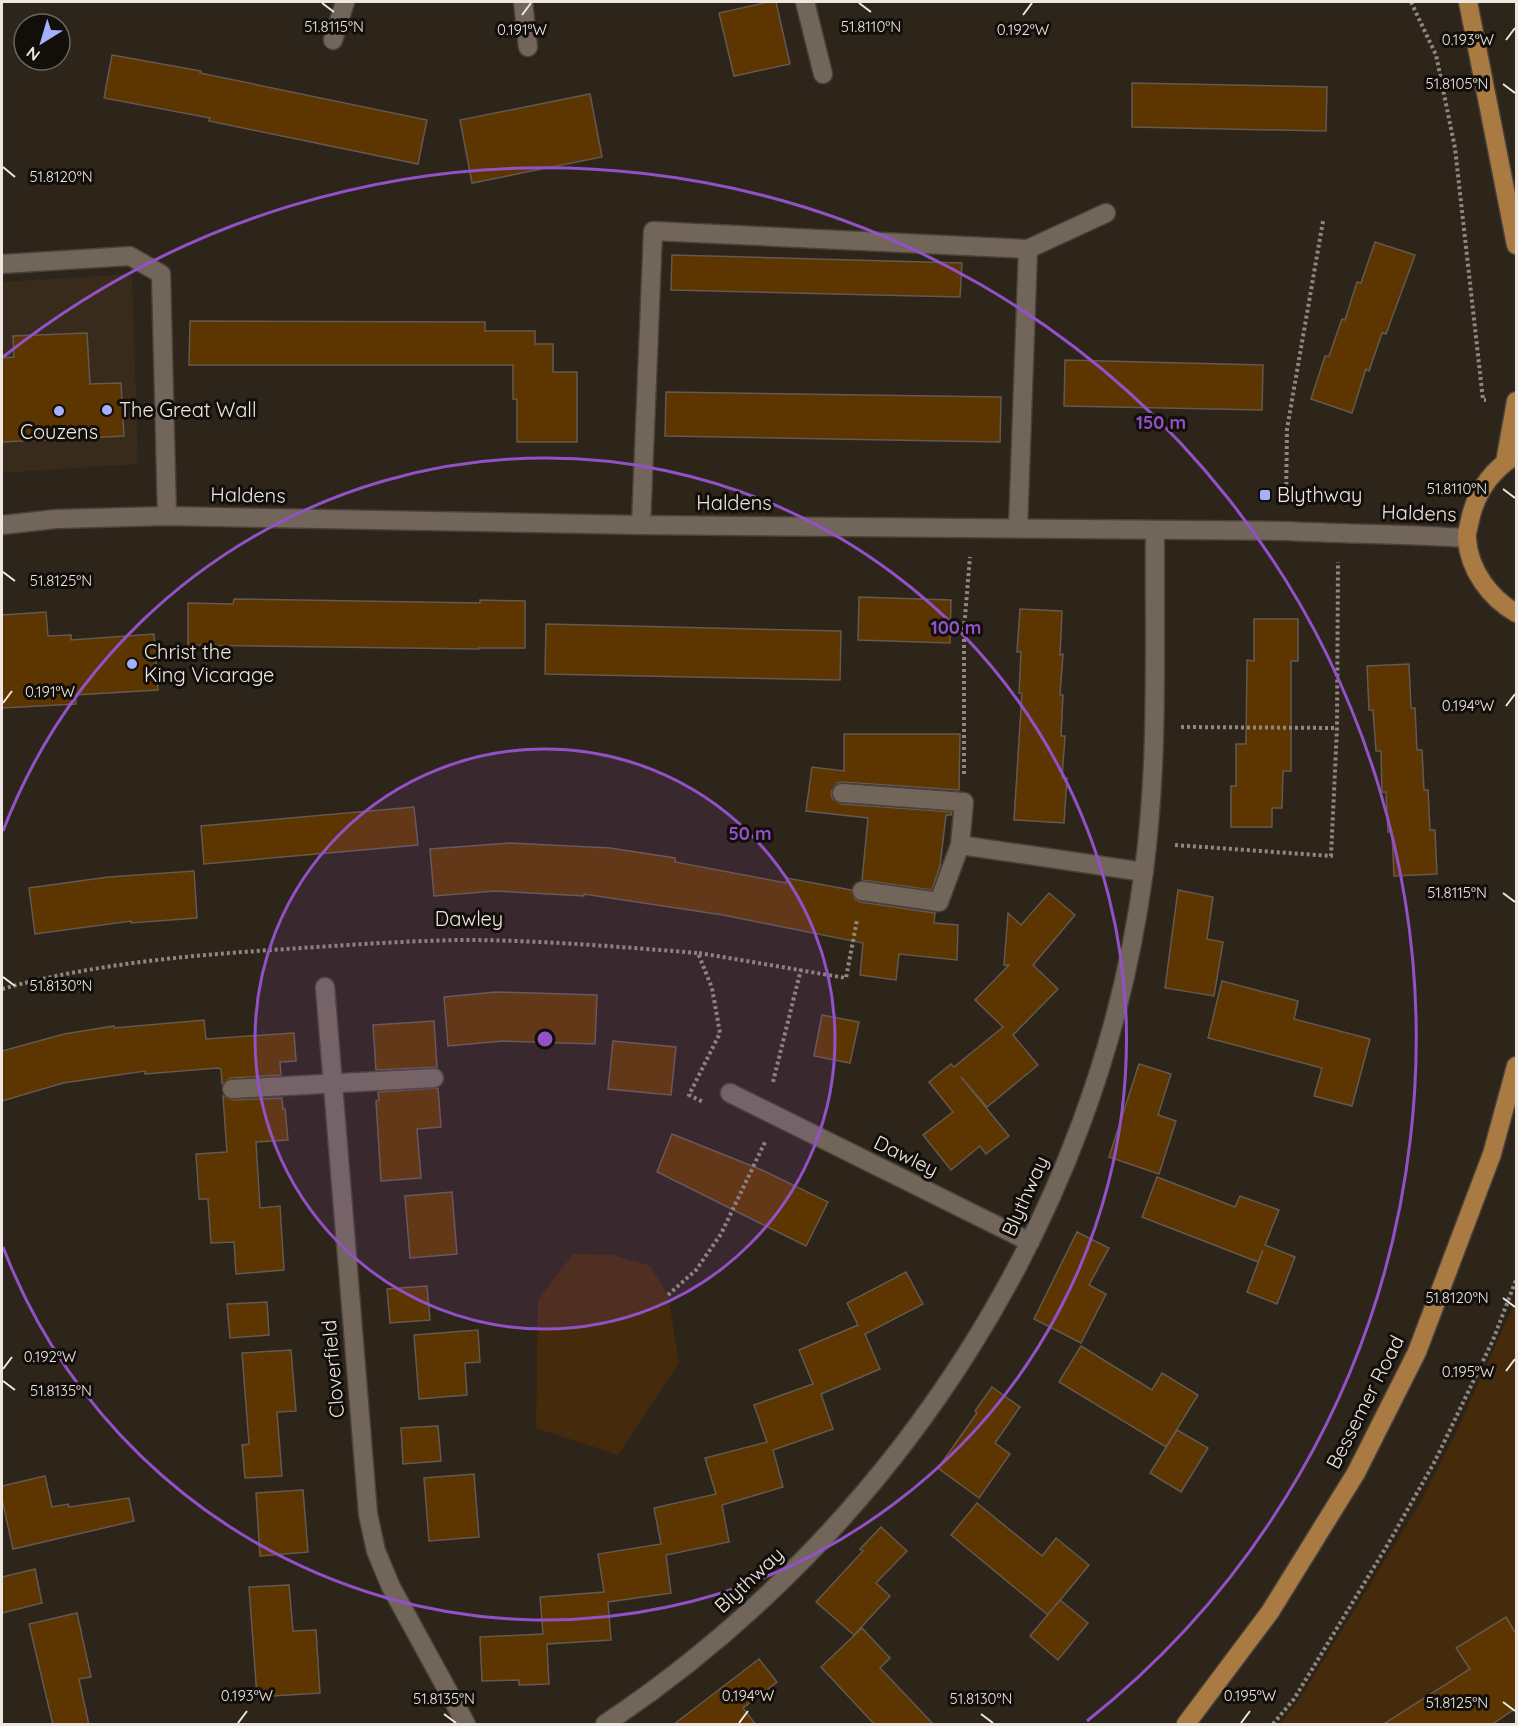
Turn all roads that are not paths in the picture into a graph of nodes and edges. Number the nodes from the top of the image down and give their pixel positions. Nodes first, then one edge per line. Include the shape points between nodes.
1 (345, 2) edge
2 (523, 2) edge
3 (805, 2) edge
4 (1468, 2) edge
5 (333, 40) dead end
6 (528, 47) dead end
7 (823, 74) dead end
8 (1106, 213) dead end
9 (1516, 245) edge
10 (1028, 249) junction
11 (2, 264) edge
12 (1516, 401) edge
13 (1511, 458) edge
14 (167, 516) junction
15 (2, 525) edge
16 (641, 525) junction
17 (1018, 528) junction
18 (1155, 531) junction
19 (1466, 538) junction
20 (1516, 613) edge
21 (842, 793) dead end
22 (960, 845) junction
23 (1144, 872) junction
24 (862, 891) road end
25 (325, 987) dead end
26 (1516, 1066) edge
27 (434, 1078) dead end
28 (333, 1083) junction
29 (232, 1089) dead end
30 (730, 1093) dead end
31 (1030, 1242) junction
32 (466, 1725) edge
33 (605, 1725) edge
34 (1186, 1725) edge

1 - 5 street
2 - 6 street
3 - 7 street
4 - 9 main road
8 - 10 street
10 - 16 street via 653,231
10 - 17 street
11 - 14 street via 130,256 161,274
12 - 13 main road
13 - 19 main road via 1487,480 1473,503
14 - 15 street, Haldens via 56,519
14 - 16 street, Haldens
16 - 17 street, Haldens
17 - 18 street, Haldens
18 - 19 street, Haldens
18 - 23 street, Blythway via 1153,781
19 - 20 main road via 1474,566 1487,589
21 - 22 street via 964,802
22 - 23 street
22 - 24 street via 939,902
23 - 31 street, Blythway via 1126,974 1101,1065 1057,1185
25 - 28 street, Cloverfield
26 - 34 main road, Bessemer Road via 1492,1154 1417,1352 1356,1473 1295,1572
27 - 28 street
28 - 29 street
28 - 32 street, Cloverfield via 368,1514 376,1551 391,1587
30 - 31 street, Dawley
31 - 33 street, Blythway via 949,1383 865,1494 795,1570 716,1642

